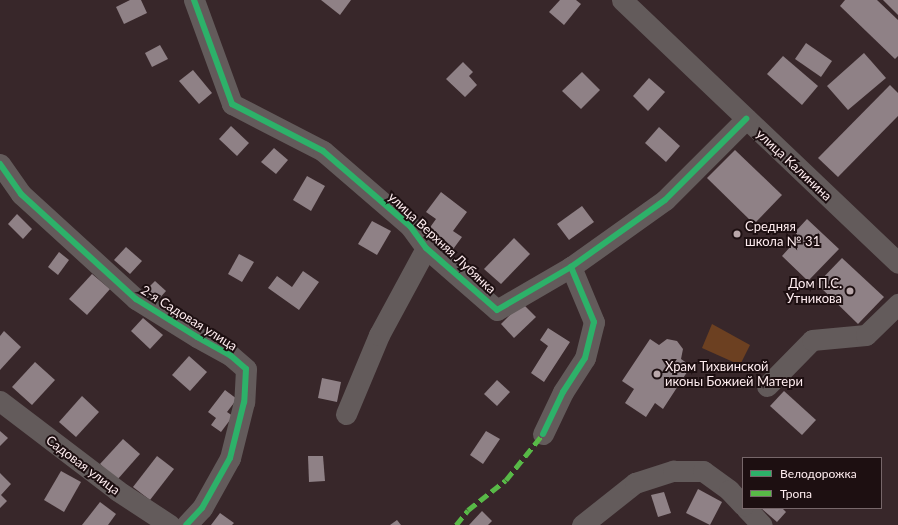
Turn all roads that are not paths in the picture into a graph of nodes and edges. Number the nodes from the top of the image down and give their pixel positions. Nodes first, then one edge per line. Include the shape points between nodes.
1 (194, 0) edge
2 (622, 0) edge
3 (746, 119) junction
4 (0, 164) edge
5 (426, 248) junction
6 (898, 263) edge
7 (571, 267) junction
8 (898, 304) edge
9 (767, 386) dead end
10 (0, 401) edge
11 (346, 414) dead end
12 (543, 434) dead end
13 (742, 504) edge
14 (747, 509) edge
15 (170, 525) edge
16 (186, 525) edge
17 (582, 525) edge
18 (762, 525) edge

1 - 5 street, улица Верхняя Лубянка via 232,104 323,150 410,226
2 - 3 street, улица Калинина
3 - 6 street, улица Калинина
3 - 7 street via 665,200
4 - 16 street, 2-я Садовая улица via 21,194 136,299 230,355 246,370 244,402 230,458 202,508
5 - 7 street, улица Верхняя Лубянка via 497,310
5 - 11 street via 379,335
7 - 12 street via 594,322 585,358 563,392
8 - 9 street via 866,334 812,340
10 - 15 street, Садовая улица via 118,491
13 - 17 street via 729,490 703,471 673,471 636,483
14 - 18 street

